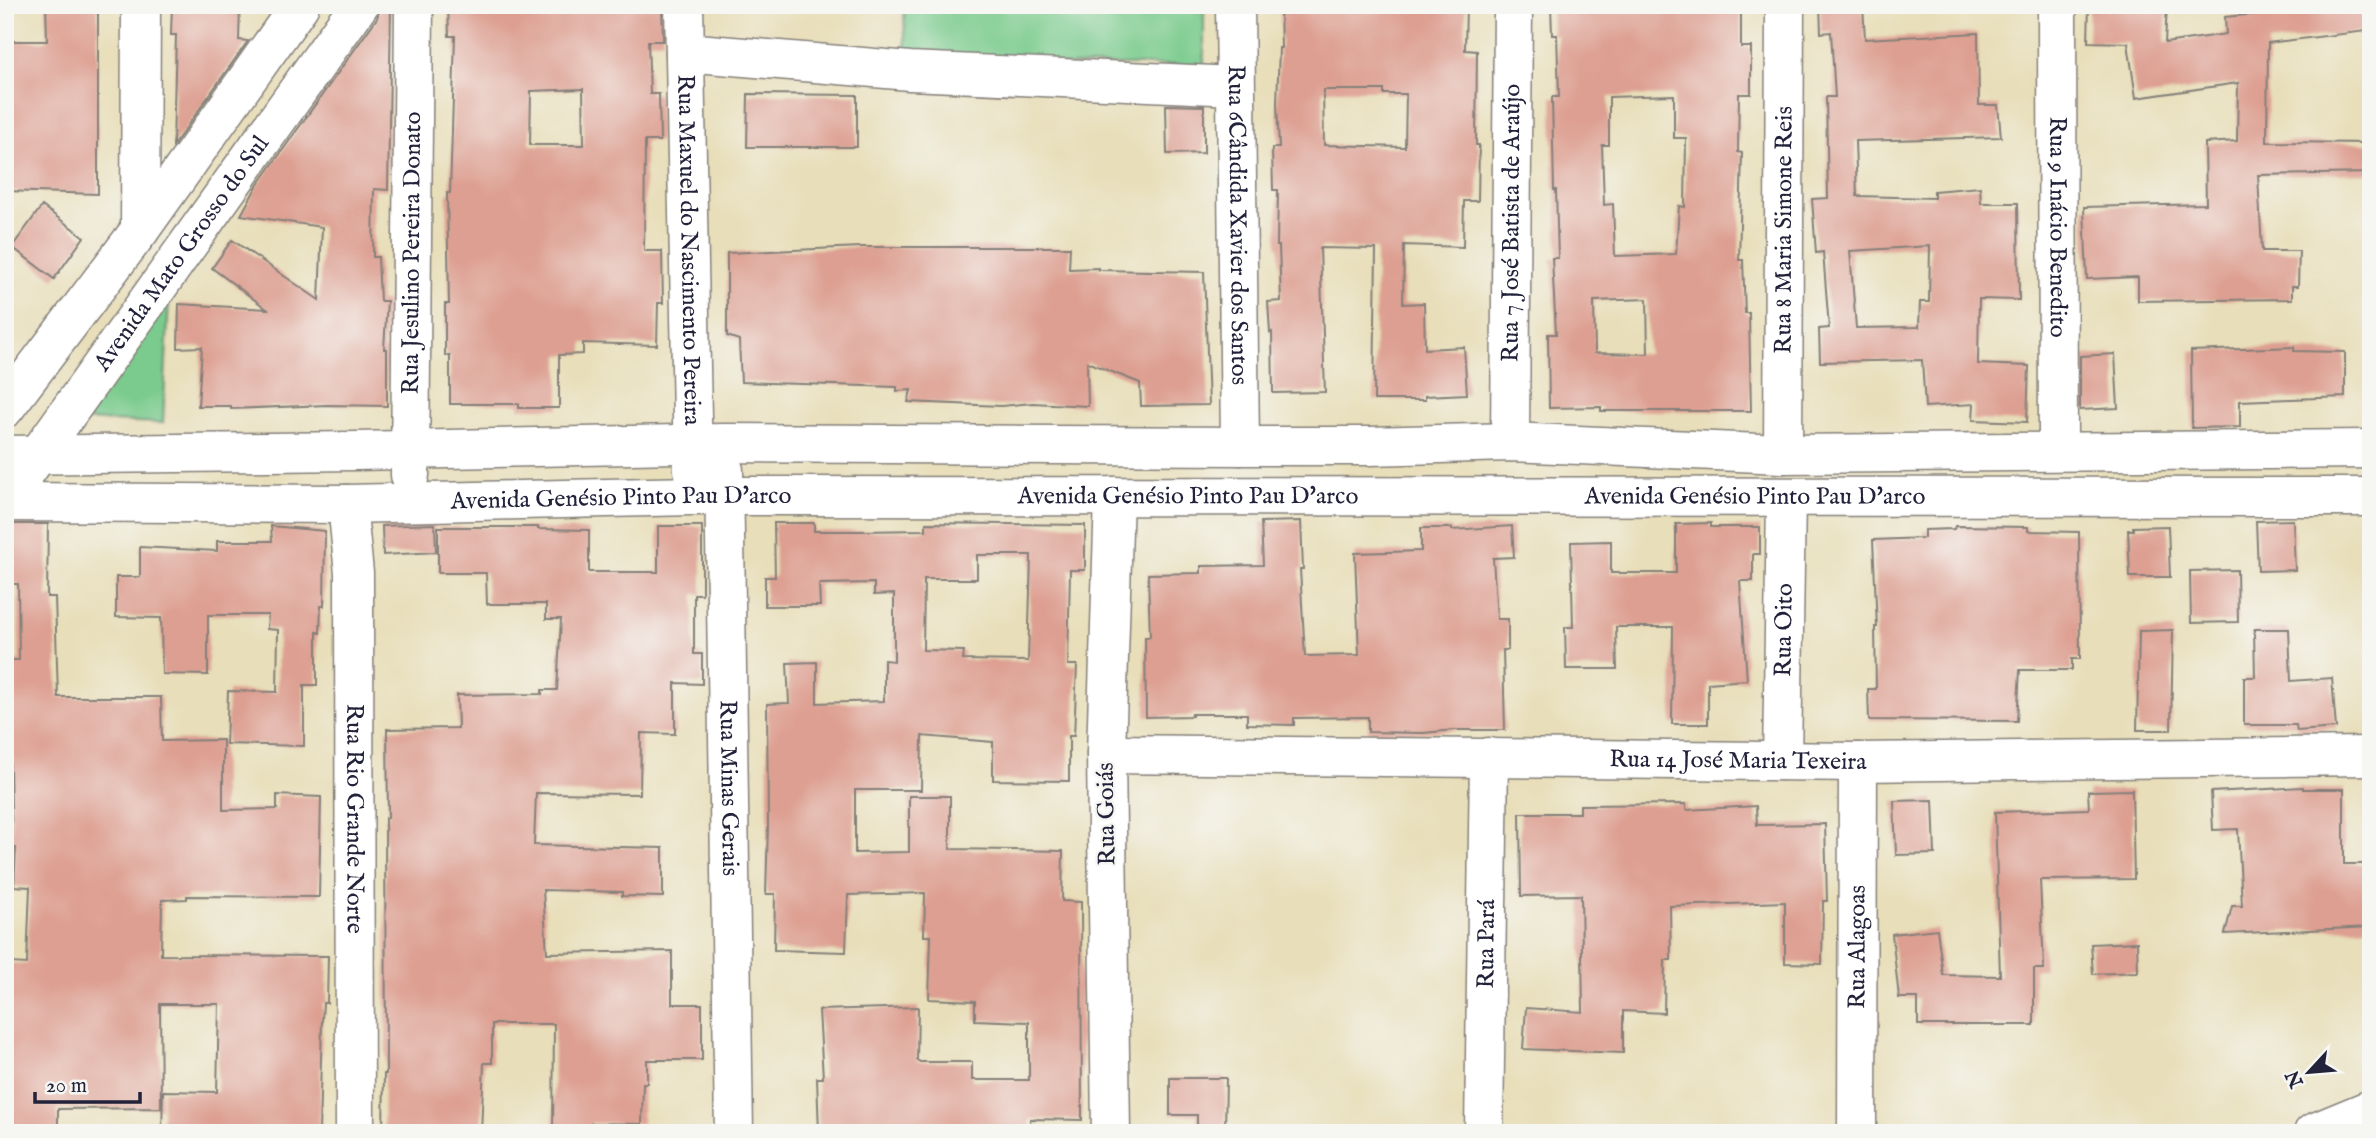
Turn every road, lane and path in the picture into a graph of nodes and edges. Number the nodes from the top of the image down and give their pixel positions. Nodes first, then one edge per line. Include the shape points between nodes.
1 (141, 5) edge
2 (300, 5) edge
3 (359, 5) edge
4 (414, 5) edge
5 (684, 5) edge
6 (1235, 5) edge
7 (1513, 5) edge
8 (1785, 5) edge
9 (2057, 5) edge
10 (685, 52) junction
11 (1235, 86) junction
12 (140, 230) junction
13 (5, 408) edge
14 (1510, 442) junction
15 (708, 443) junction
16 (1240, 446) junction
17 (1370, 446) junction
18 (409, 449) junction
19 (2371, 449) edge
20 (2058, 451) junction
21 (1783, 454) junction
22 (22, 456) edge
23 (1114, 496) junction
24 (1368, 496) junction
25 (2371, 496) edge
26 (708, 497) junction
27 (1786, 498) junction
28 (5, 502) edge
29 (410, 502) junction
30 (347, 504) junction
31 (1105, 754) junction
32 (2371, 756) edge
33 (1489, 757) junction
34 (1782, 761) junction
35 (1858, 762) junction
36 (2371, 1109) edge
37 (355, 1133) edge
38 (734, 1133) edge
39 (1111, 1133) edge
40 (1484, 1133) edge
41 (1857, 1133) edge
42 (2313, 1133) edge

1 - 12 street
2 - 12 street, Avenida Mato Grosso do Sul
3 - 22 street, Avenida Mato Grosso do Sul
4 - 18 street, Rua Jesulino Pereira Donato
5 - 10 street, Rua Maxuel do Nascimento Pereira
6 - 11 street, Rua 6Cândida Xavier dos Santos
7 - 14 street, Rua 7 José Batista de Araújo
8 - 21 street, Rua 8 Maria Simone Reis
9 - 20 street, Rua 9 Inácio Benedito
10 - 11 street via 910,71
10 - 15 street, Rua Maxuel do Nascimento Pereira
11 - 16 street, Rua 6Cândida Xavier dos Santos
12 - 13 street, Avenida Mato Grosso do Sul
14 - 17 street, Avenida Genésio Pinto Pau D'arco
14 - 21 street, Avenida Genésio Pinto Pau D'arco
15 - 16 street, Avenida Genésio Pinto Pau D'arco
15 - 18 street, Avenida Genésio Pinto Pau D'arco
15 - 26 street, Rua Minas Gerais
16 - 17 street, Avenida Genésio Pinto Pau D'arco
17 - 24 street
18 - 22 street, Avenida Genésio Pinto Pau D'arco
18 - 29 street, Rua Jesulino Pereira Donato
19 - 20 street, Avenida Genésio Pinto Pau D'arco
20 - 21 street, Avenida Genésio Pinto Pau D'arco
22 - 28 street, Avenida Mato Grosso do Sul
23 - 24 street, Avenida Genésio Pinto Pau D'arco
23 - 26 street, Avenida Genésio Pinto Pau D'arco
23 - 31 street, Rua Goiás
24 - 27 street, Avenida Genésio Pinto Pau D'arco
25 - 27 street, Avenida Genésio Pinto Pau D'arco
26 - 29 street, Avenida Genésio Pinto Pau D'arco
26 - 38 street, Rua Minas Gerais
27 - 34 street, Rua Oito
28 - 30 street, Avenida Genésio Pinto Pau D'arco
29 - 30 street, Avenida Genésio Pinto Pau D'arco
30 - 37 street, Rua Rio Grande Norte via 354,573
31 - 33 street, Rua 14 José Maria Texeira
31 - 39 street, Rua Goiás
32 - 35 street, Rua 14 José Maria Texeira
33 - 34 street, Rua 14 José Maria Texeira
33 - 40 street, Rua Pará
34 - 35 street, Rua 14 José Maria Texeira
35 - 41 street, Rua Alagoas
36 - 42 street

